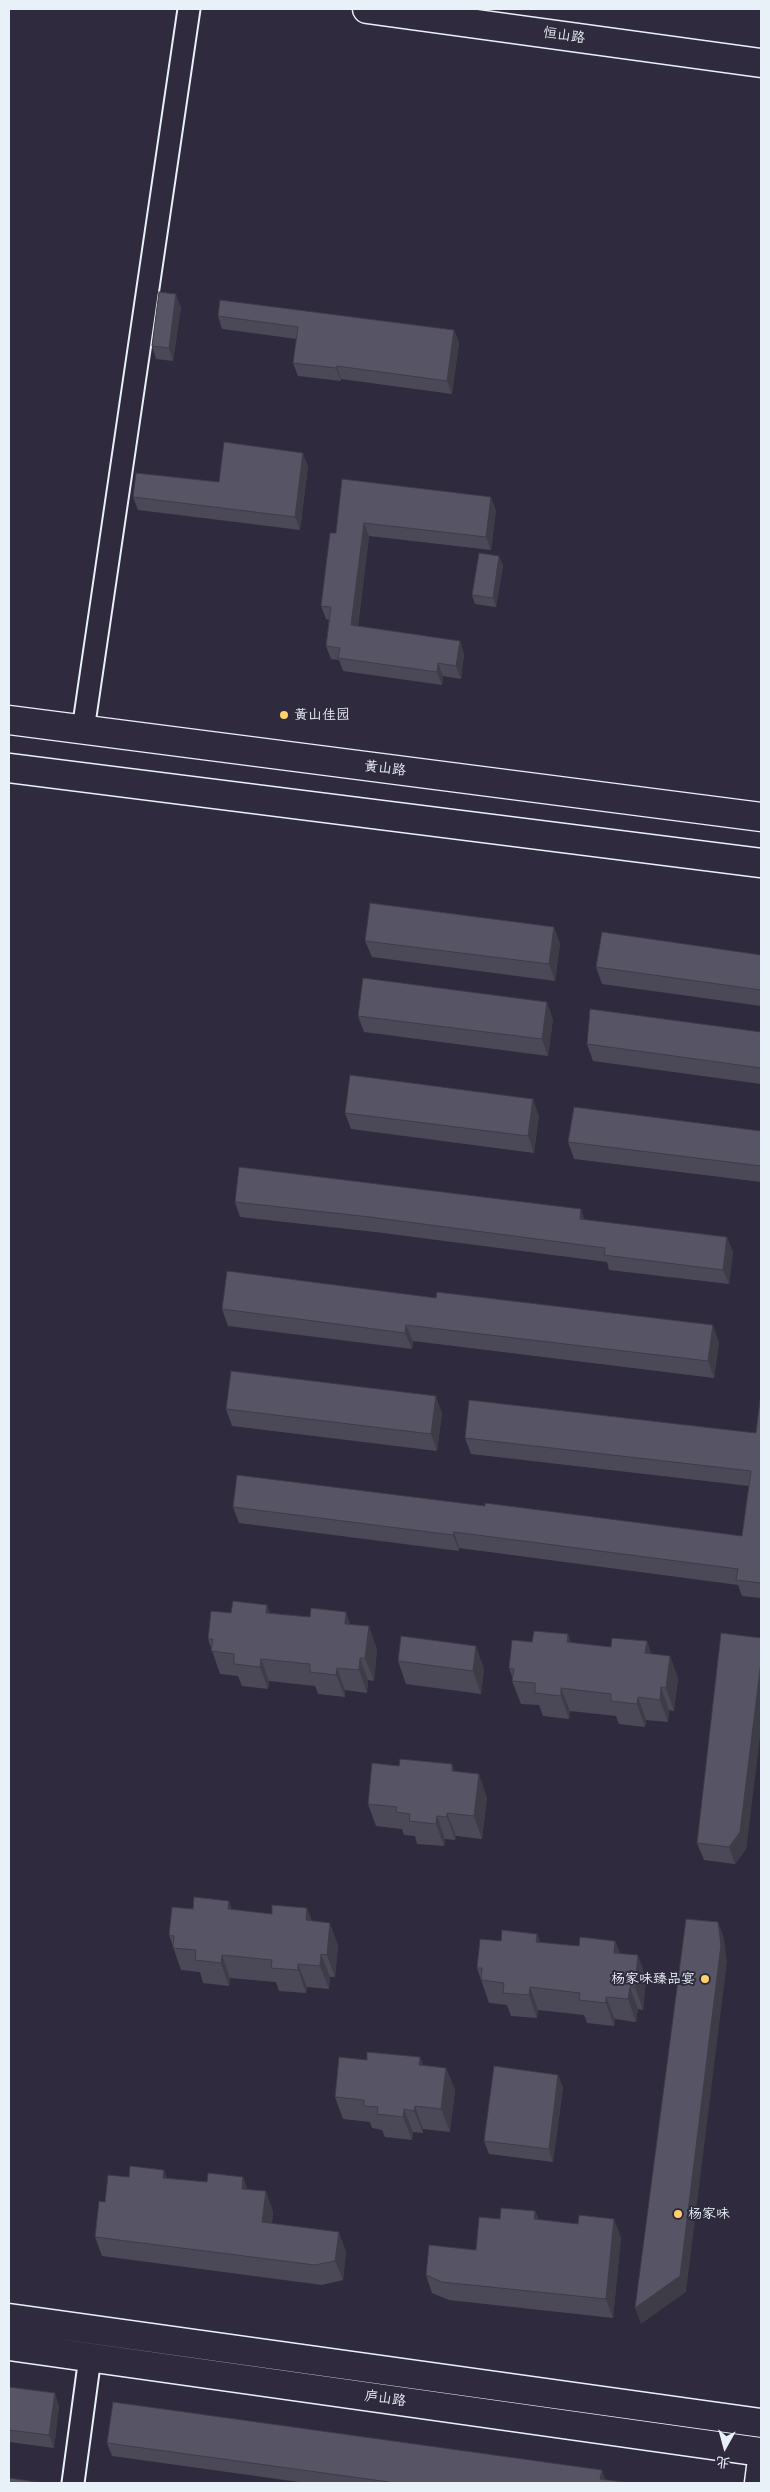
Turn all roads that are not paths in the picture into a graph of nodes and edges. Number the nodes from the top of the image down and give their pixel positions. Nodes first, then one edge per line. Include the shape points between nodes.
1 (188, 9) edge
2 (367, 9) edge
3 (474, 9) edge
4 (761, 49) edge
5 (761, 63) edge
6 (9, 720) edge
7 (83, 730) junction
8 (9, 768) edge
9 (761, 818) edge
10 (761, 863) edge
11 (9, 2318) edge
12 (9, 2346) edge
13 (90, 2357) junction
14 (761, 2423) edge
15 (761, 2452) edge
16 (761, 2467) edge
17 (73, 2483) edge
18 (759, 2483) edge

1 - 7 street
2 - 5 street, 恒山路
3 - 4 street, 恒山路
6 - 7 street, 黄山路
7 - 9 street, 黄山路
8 - 10 street
11 - 14 street, 庐山路
12 - 13 street, 庐山路
13 - 15 street, 庐山路
13 - 17 street
16 - 18 street

